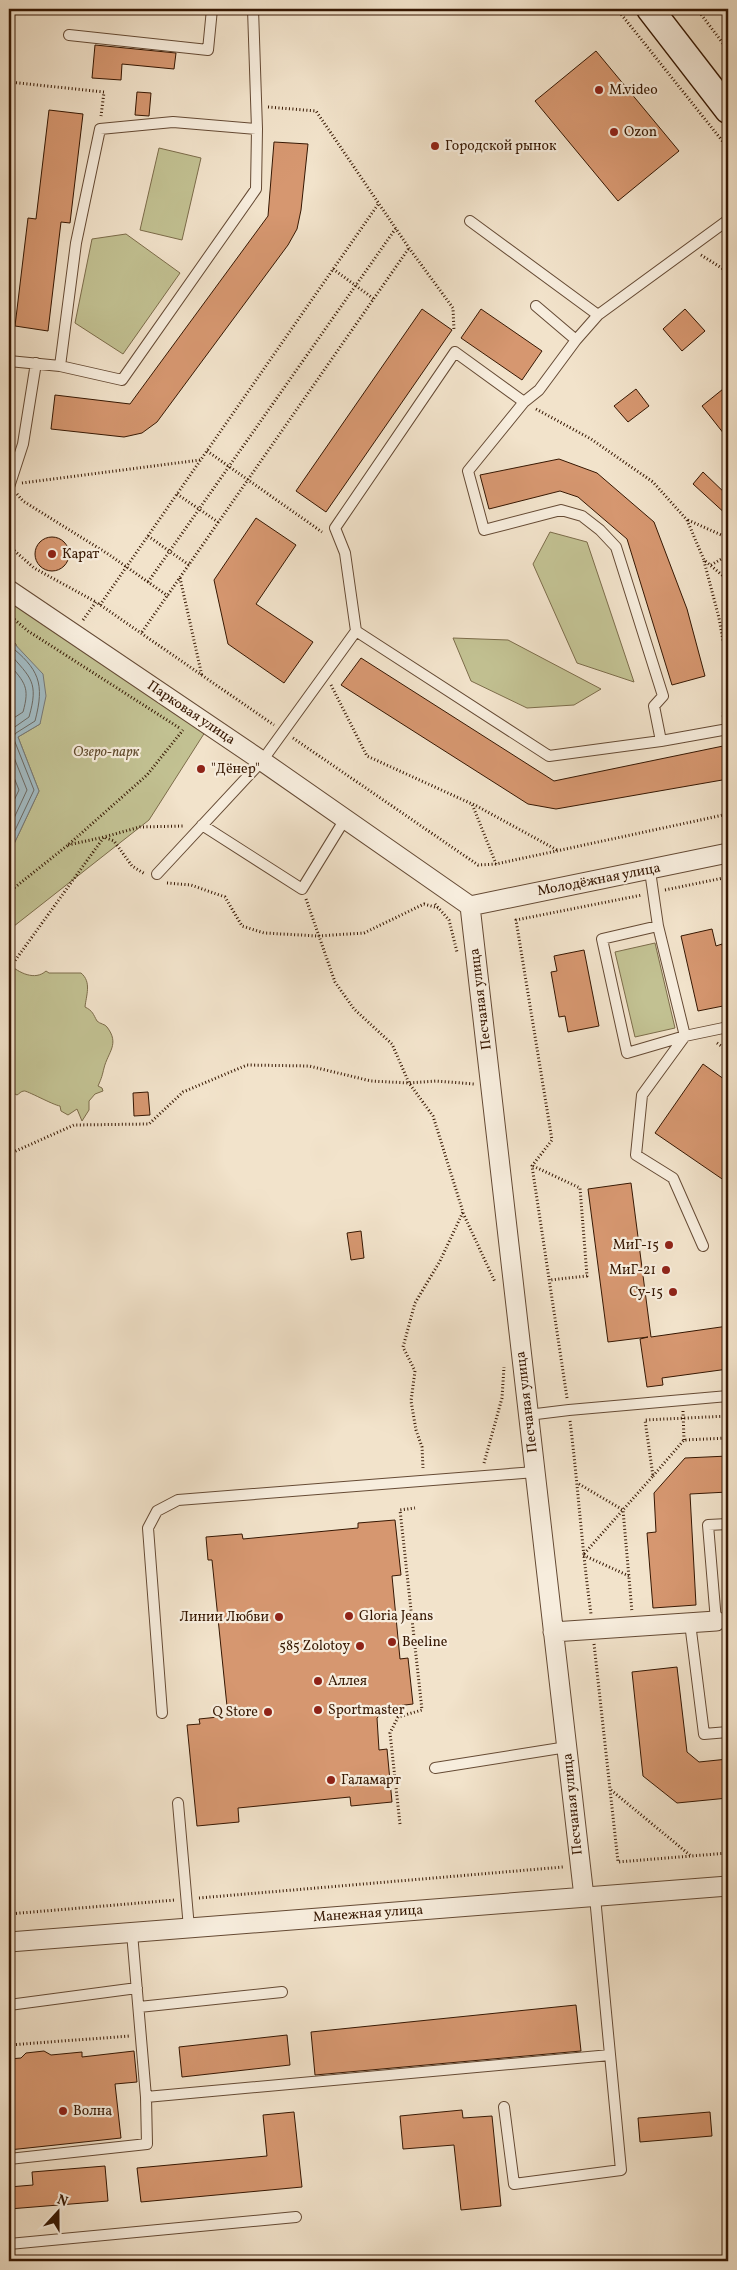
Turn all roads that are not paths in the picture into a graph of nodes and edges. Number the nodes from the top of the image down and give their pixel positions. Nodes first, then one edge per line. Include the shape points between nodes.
1 (212, 9) edge
2 (253, 9) edge
3 (650, 9) edge
4 (69, 35) dead end
5 (728, 110) edge
6 (257, 129) junction
7 (728, 220) edge
8 (470, 221) dead end
9 (536, 306) dead end
10 (598, 316) junction
11 (576, 340) junction
12 (9, 361) edge
13 (36, 363) junction
14 (60, 366) junction
15 (524, 402) junction
16 (9, 486) edge
17 (9, 590) edge
18 (356, 631) junction
19 (725, 730) edge
20 (661, 741) junction
21 (262, 761) junction
22 (345, 819) junction
23 (202, 826) junction
24 (728, 853) edge
25 (650, 871) junction
26 (153, 875) road end
27 (471, 913) junction
28 (658, 926) junction
29 (728, 1027) edge
30 (685, 1036) junction
31 (703, 1246) dead end
32 (728, 1396) edge
33 (528, 1415) junction
34 (535, 1472) junction
35 (728, 1524) edge
36 (722, 1621) edge
37 (690, 1623) junction
38 (553, 1632) junction
39 (162, 1713) dead end
40 (728, 1732) edge
41 (566, 1747) junction
42 (435, 1768) dead end
43 (178, 1803) dead end
44 (728, 1886) edge
45 (589, 1897) junction
46 (189, 1928) junction
47 (132, 1933) junction
48 (9, 1942) edge
49 (137, 1988) junction
50 (282, 1992) dead end
51 (9, 2005) edge
52 (139, 2008) junction
53 (610, 2055) junction
54 (146, 2097) junction
55 (504, 2107) dead end
56 (9, 2159) edge
57 (296, 2217) dead end
58 (9, 2244) edge

1 - 4 lane via 208,50
2 - 6 lane
3 - 5 street
6 - 14 lane via 256,189 122,380
6 - 14 lane via 173,122 100,129 76,243
7 - 10 lane
8 - 10 lane
9 - 11 lane
10 - 11 lane
11 - 15 lane via 539,390
12 - 13 lane
13 - 14 lane
13 - 16 lane via 23,444
15 - 18 lane via 455,352 335,528 345,553
15 - 20 lane via 468,471 484,530 561,510 582,516 616,547 663,696 654,706
17 - 21 street, Парковая улица
18 - 20 lane via 549,756
18 - 21 lane
19 - 20 lane
21 - 22 street, Парковая улица
21 - 23 lane
22 - 23 lane via 302,889
22 - 27 street, Парковая улица
23 - 26 lane
24 - 25 street, Молодёжная улица
25 - 27 street, Молодёжная улица
25 - 28 lane
27 - 33 street, Песчаная улица
28 - 30 lane
28 - 30 lane via 602,939 627,1053
29 - 30 lane
30 - 31 lane via 642,1095 636,1155 673,1178
32 - 33 lane
33 - 34 street, Песчаная улица
34 - 38 street, Песчаная улица
34 - 39 lane via 178,1500 157,1511 148,1528
35 - 36 lane via 708,1526
36 - 37 street
37 - 38 street
37 - 40 lane via 704,1734
38 - 41 street, Песчаная улица
41 - 42 lane
41 - 45 street, Песчаная улица
43 - 46 lane
44 - 45 street, Манежная улица
45 - 46 street, Манежная улица
45 - 53 lane
46 - 47 street, Манежная улица
47 - 48 street, Манежная улица
47 - 49 lane
49 - 51 lane
49 - 52 lane
50 - 52 lane
52 - 54 lane
53 - 54 lane
53 - 55 lane via 621,2170 514,2184
54 - 56 lane via 147,2144
57 - 58 lane

